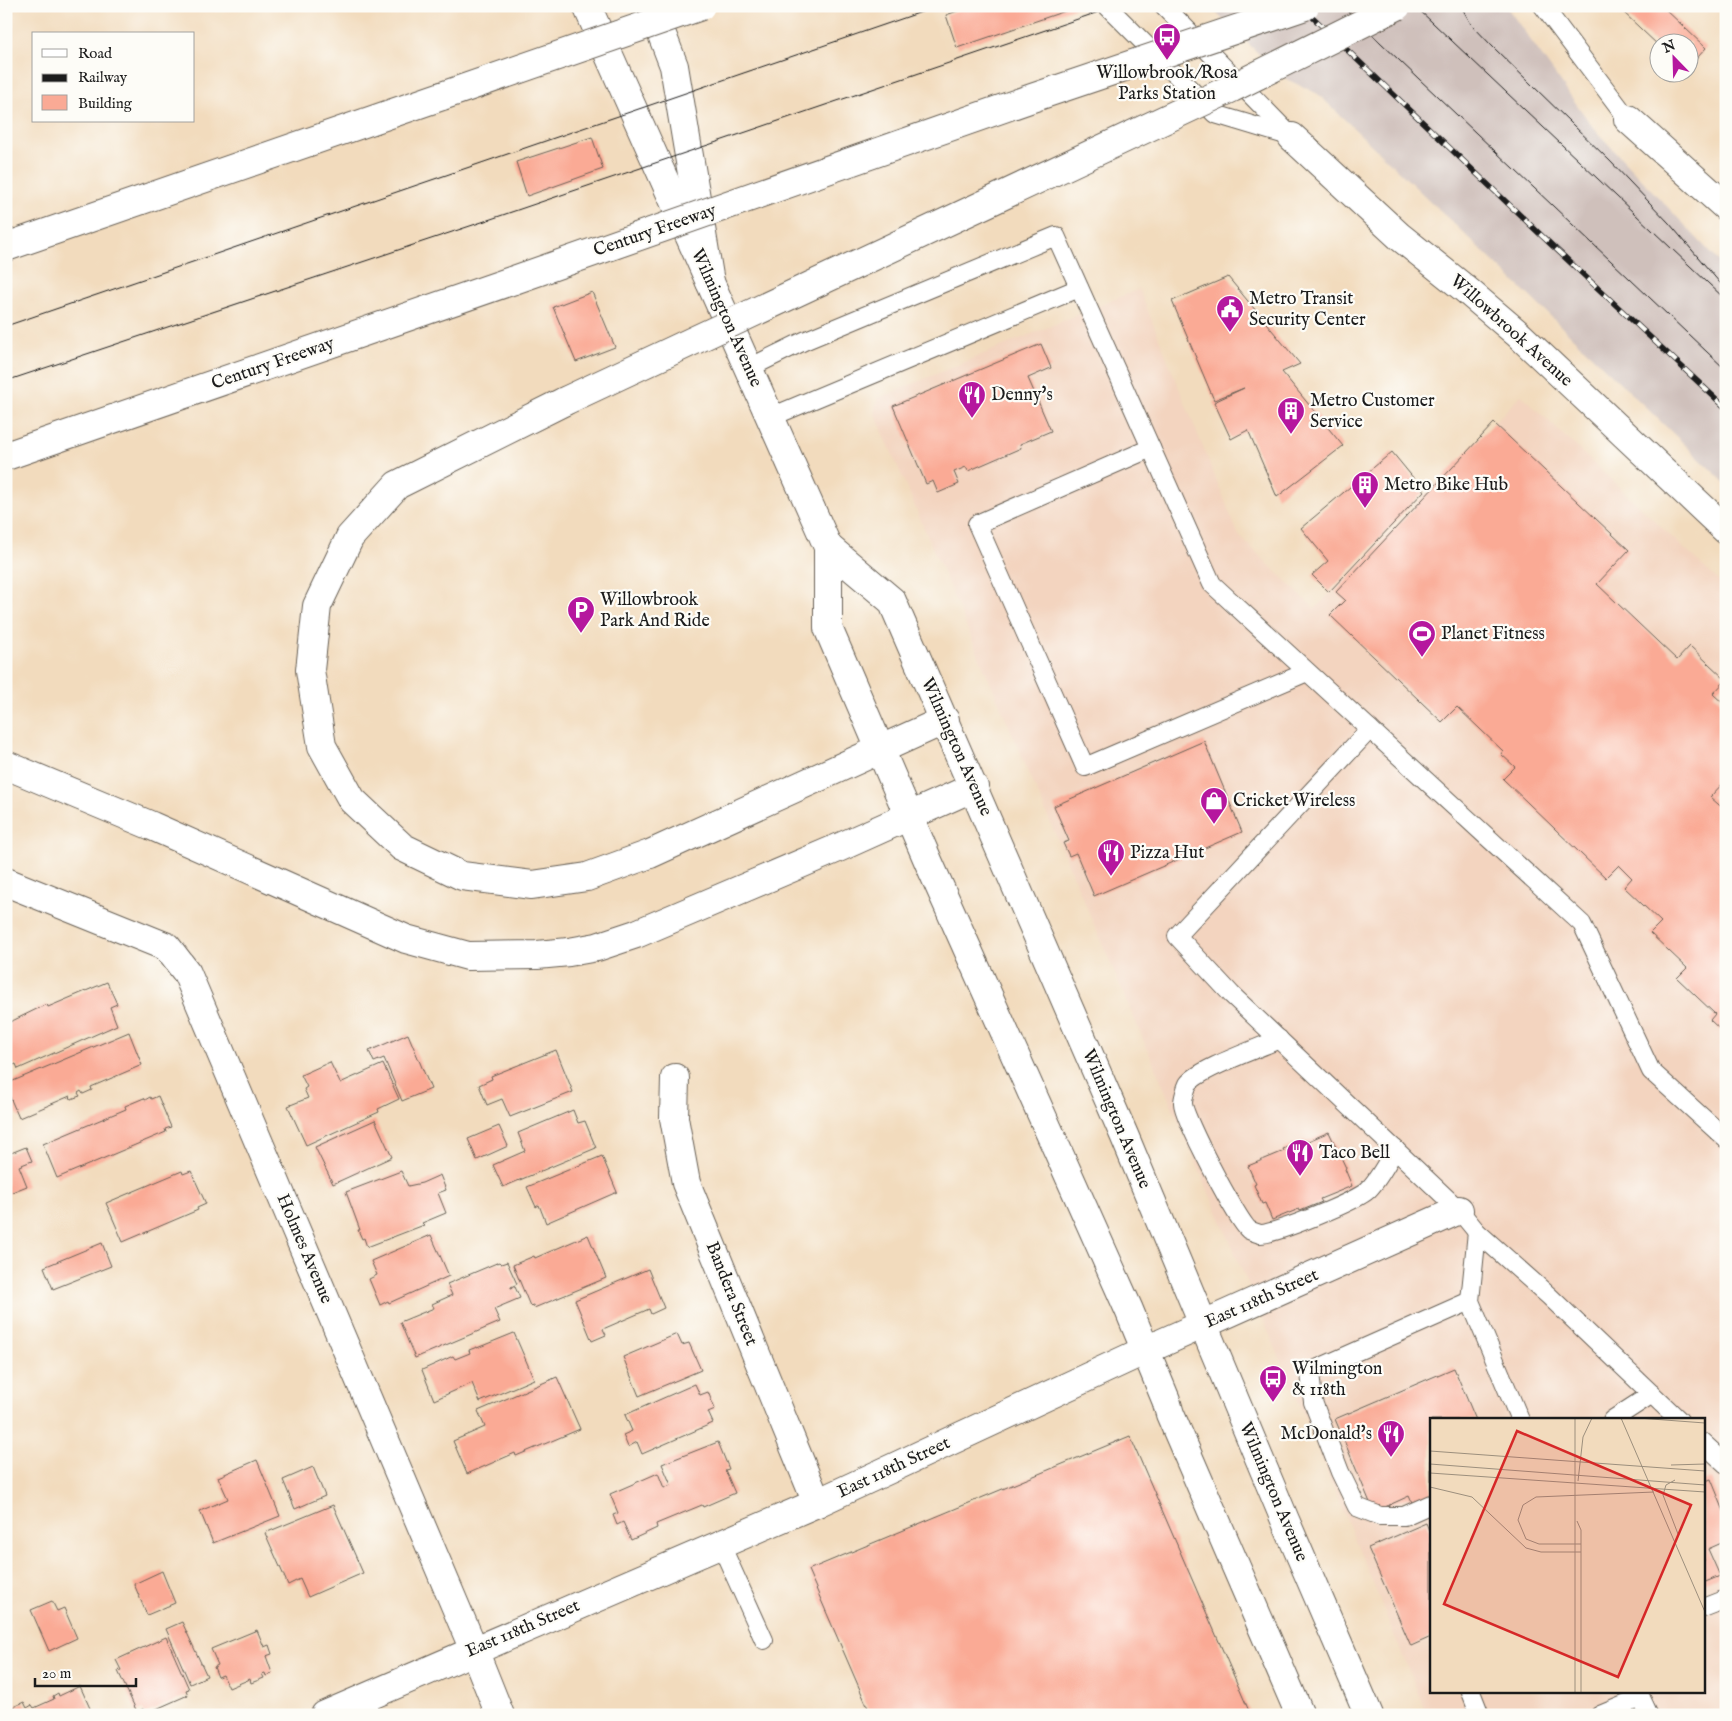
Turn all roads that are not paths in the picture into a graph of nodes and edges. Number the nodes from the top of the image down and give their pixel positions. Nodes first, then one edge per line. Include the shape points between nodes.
1 (587, 6) edge
2 (651, 6) edge
3 (701, 6) edge
4 (1107, 6) edge
5 (1164, 6) edge
6 (1305, 6) edge
7 (1397, 6) edge
8 (1543, 6) edge
9 (1628, 119) joint
10 (1292, 137) junction
11 (1726, 207) edge
12 (6, 247) edge
13 (710, 282) junction
14 (1079, 288) junction
15 (749, 368) junction
16 (771, 418) junction
17 (1151, 448) junction
18 (6, 456) edge
19 (1726, 530) edge
20 (828, 547) junction
21 (1307, 672) junction
22 (945, 720) junction
23 (1370, 729) junction
24 (880, 749) junction
25 (6, 765) edge
26 (974, 787) junction
27 (909, 816) junction
28 (6, 882) edge
29 (1279, 1039) junction
30 (675, 1078) dead end
31 (1726, 1139) edge
32 (1395, 1150) junction
33 (1459, 1210) junction
34 (1477, 1232) junction
35 (1470, 1301) junction
36 (1204, 1325) junction
37 (1146, 1350) junction
38 (1652, 1394) junction
39 (1519, 1418) edge
40 (1615, 1418) edge
41 (1677, 1418) edge
42 (1704, 1444) edge
43 (1726, 1464) edge
44 (817, 1503) junction
45 (1430, 1504) edge
46 (721, 1545) junction
47 (1726, 1599) edge
48 (1704, 1608) edge
49 (764, 1640) dead end
50 (474, 1650) junction
51 (1472, 1694) edge
52 (1640, 1695) edge
53 (325, 1715) edge
54 (500, 1715) edge
55 (1300, 1715) edge
56 (1369, 1715) edge
57 (1480, 1715) edge
58 (1600, 1715) edge
59 (1649, 1715) edge

1 - 13 main road, Wilmington Avenue
2 - 13 main road via 674,66
3 - 12 main road, bridge
4 - 10 lane via 1215,114
5 - 10 lane
6 - 18 main road, Century Freeway, bridge
7 - 24 main road, bridge via 1232,88 565,401 397,485 350,536 317,606 310,670 322,746 352,800 402,847 462,876 532,885 587,877 650,854
8 - 9 lane
9 - 11 main road
10 - 19 main road, Willowbrook Avenue via 1398,236 1518,334
13 - 15 main road, Wilmington Avenue
14 - 15 lane via 1056,236 804,341
14 - 16 lane
14 - 17 lane
15 - 16 main road, Wilmington Avenue
16 - 20 main road, Wilmington Avenue
17 - 21 lane via 1212,584
17 - 21 lane via 977,524 1085,767
20 - 22 main road, Wilmington Avenue via 892,602
20 - 24 main road, Wilmington Avenue via 828,628
21 - 23 lane
22 - 24 main road
22 - 26 main road, Wilmington Avenue
23 - 29 lane via 1177,936
23 - 31 lane via 1582,924 1651,1071
24 - 27 main road, Wilmington Avenue
25 - 27 main road via 406,939 468,956 537,955 597,947 698,909
26 - 27 main road
26 - 36 main road, Wilmington Avenue
27 - 37 main road, Wilmington Avenue
28 - 50 main road, Holmes Avenue via 167,947 187,973
29 - 32 lane
29 - 32 lane via 1200,1073 1188,1084 1183,1103 1194,1134 1232,1206 1250,1230 1260,1234 1278,1230 1348,1202 1367,1191
30 - 44 main road, Bandera Street via 674,1118 686,1183
32 - 33 lane
33 - 34 lane
33 - 36 main road, East 118th Street
34 - 35 lane
34 - 38 lane
35 - 39 lane
35 - 45 lane via 1310,1372 1312,1402 1357,1507 1380,1516 1404,1516
36 - 37 main road, East 118th Street
36 - 56 main road, Wilmington Avenue
37 - 44 main road, East 118th Street
37 - 55 main road, Wilmington Avenue via 1170,1414
38 - 40 lane
38 - 41 lane
42 - 43 lane
44 - 46 main road, East 118th Street
46 - 49 lane
46 - 50 main road, East 118th Street
47 - 48 lane
50 - 53 main road, East 118th Street
50 - 54 main road, Holmes Avenue
51 - 57 lane
52 - 58 lane
52 - 59 lane

